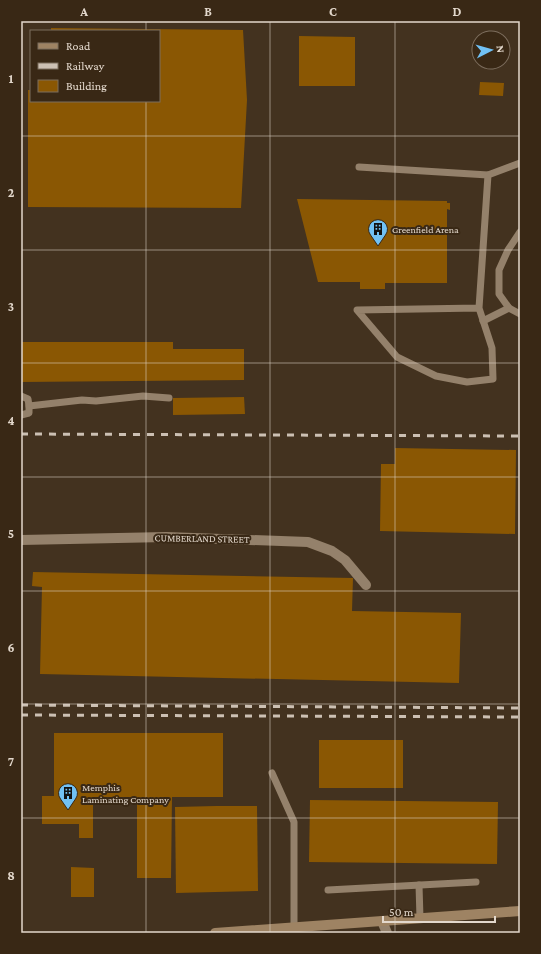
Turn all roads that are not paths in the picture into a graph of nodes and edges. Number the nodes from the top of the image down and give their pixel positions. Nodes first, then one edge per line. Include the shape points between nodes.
1 (520, 163) edge
2 (359, 167) dead end
3 (488, 175) junction
4 (520, 232) edge
5 (479, 308) junction
6 (509, 308) junction
7 (520, 314) edge
8 (483, 321) junction
9 (21, 396) edge
10 (169, 398) dead end
11 (30, 406) junction
12 (21, 415) edge
13 (21, 540) edge
14 (366, 585) dead end
15 (272, 773) dead end
16 (476, 882) dead end
17 (419, 885) junction
18 (328, 890) dead end
19 (520, 911) edge
20 (420, 918) junction
21 (382, 921) junction
22 (294, 927) junction
23 (215, 933) edge
24 (387, 933) edge

1 - 3 lane
2 - 3 lane
3 - 5 lane
4 - 6 lane via 499,270 499,294
5 - 8 lane
5 - 8 lane via 357,310 397,357 436,376 467,382 493,379 492,348
6 - 7 lane
6 - 8 lane
9 - 11 lane via 28,399
10 - 11 lane via 143,396
11 - 12 lane via 29,413
13 - 14 street, CUMBERLAND STREET via 166,537 308,542 332,551 345,560
15 - 22 lane via 294,822
16 - 17 lane
17 - 18 lane
17 - 20 lane
19 - 20 main road
20 - 21 main road
21 - 22 main road
21 - 24 street
22 - 23 main road

